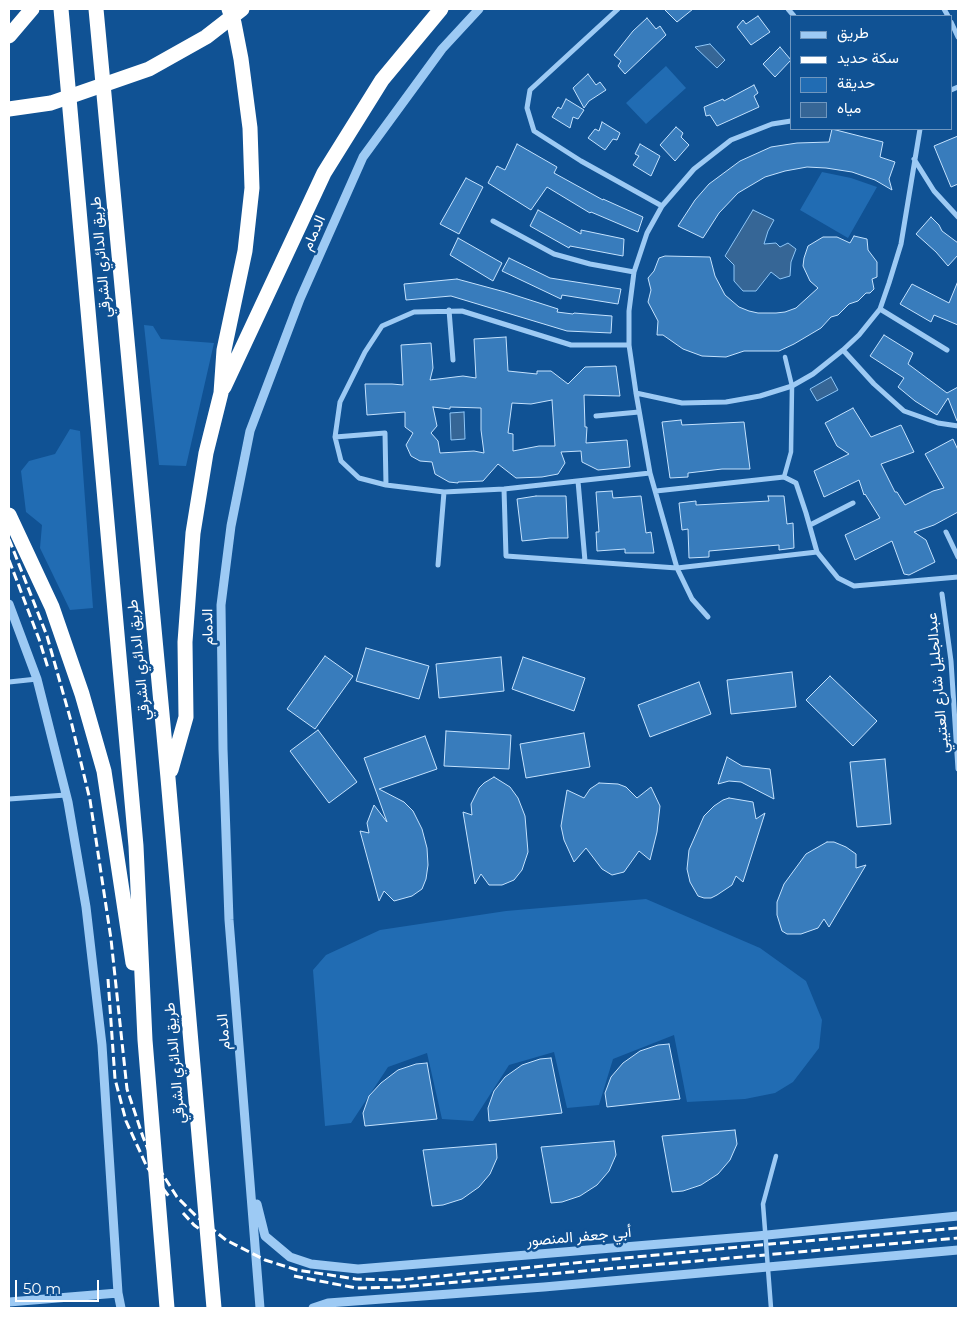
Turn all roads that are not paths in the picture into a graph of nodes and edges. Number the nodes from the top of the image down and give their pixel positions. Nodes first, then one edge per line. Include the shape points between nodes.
1 (32, 9) edge
2 (61, 9) edge
3 (96, 9) edge
4 (229, 9) edge
5 (242, 9) edge
6 (442, 9) edge
7 (479, 9) edge
8 (618, 9) edge
9 (952, 24) edge
10 (9, 36) edge
11 (958, 37) edge
12 (9, 109) edge
13 (790, 121) edge
14 (920, 130) edge
15 (914, 159) junction
16 (662, 206) junction
17 (958, 217) edge
18 (493, 221) dead end
19 (634, 272) junction
20 (880, 309) junction
21 (449, 310) junction
22 (630, 345) junction
23 (843, 350) junction
24 (948, 350) dead end
25 (785, 357) dead end
26 (454, 360) dead end
27 (792, 386) junction
28 (221, 393) junction
29 (636, 393) junction
30 (639, 412) junction
31 (596, 416) dead end
32 (958, 426) edge
33 (335, 437) junction
34 (650, 473) junction
35 (784, 477) junction
36 (578, 480) junction
37 (386, 484) junction
38 (504, 488) junction
39 (656, 491) junction
40 (444, 492) junction
41 (853, 503) dead end
42 (9, 514) edge
43 (810, 525) junction
44 (946, 532) dead end
45 (817, 552) junction
46 (958, 557) edge
47 (585, 561) junction
48 (438, 565) dead end
49 (677, 568) junction
50 (958, 577) edge
51 (942, 594) dead end
52 (9, 604) edge
53 (708, 617) dead end
54 (37, 680) junction
55 (9, 682) edge
56 (956, 728) edge
57 (958, 769) edge
58 (168, 778) junction
59 (66, 795) junction
60 (9, 799) edge
61 (145, 1040) junction
62 (776, 1156) dead end
63 (251, 1182) junction
64 (958, 1216) edge
65 (958, 1250) edge
66 (118, 1293) junction
67 (9, 1301) edge
68 (121, 1308) edge
69 (167, 1308) edge
70 (214, 1308) edge
71 (260, 1308) edge
72 (313, 1308) edge
73 (771, 1308) edge

1 - 10 highway
2 - 61 highway, طريق الدائري الشرقي via 136,846
3 - 58 highway, طريق الدائري الشرقي
4 - 28 highway via 242,67 250,128 252,188 245,251 224,350
5 - 12 highway, bridge via 206,37 149,69 51,103
6 - 28 highway via 382,80 324,173
7 - 63 street, الدمام via 442,49 363,157 300,299 250,431 231,526 221,605 223,749 229,920
8 - 16 street via 530,90 527,108 534,131
9 - 11 street
13 - 16 street via 772,124 731,140 694,169
14 - 15 street
15 - 17 street via 934,192
15 - 20 street via 901,244
16 - 19 street via 646,233
18 - 19 street via 554,254
19 - 22 street via 629,310
20 - 23 street
20 - 24 street
21 - 22 street via 462,311 571,345
21 - 26 street
21 - 33 street via 414,312 382,326 340,402
22 - 29 street
23 - 27 street
23 - 32 street via 904,411
25 - 27 street
27 - 29 street via 726,402 682,403
27 - 35 street via 791,452
28 - 58 highway via 206,453 193,533 185,642 186,717
29 - 30 street
30 - 31 street
30 - 34 street
33 - 37 street via 341,461 359,478
33 - 37 street via 385,433
34 - 36 street
34 - 39 street
35 - 39 street
35 - 43 street via 796,484
36 - 38 street
36 - 47 street
37 - 40 street
38 - 40 street
38 - 47 street via 506,556
39 - 49 street
40 - 48 street
41 - 43 street
42 - 61 highway via 52,607 104,771
43 - 45 street
44 - 46 street
45 - 49 street
45 - 50 street via 838,578 854,586
47 - 49 street
49 - 53 street via 692,599
51 - 56 street, عبدالجليل شارع العتيبي
52 - 54 street
54 - 55 street
54 - 59 street
56 - 57 street, عبدالجليل شارع العتيبي
58 - 70 highway, طريق الدائري الشرقي
59 - 60 street
59 - 66 street via 86,907 102,1045
61 - 69 highway, طريق الدائري الشرقي
62 - 73 street, bridge via 763,1204
63 - 64 street, أبي جعفر المنصور via 265,1236 290,1257 311,1264 358,1269
63 - 71 street, الدمام
65 - 72 street via 328,1303
66 - 67 street
66 - 68 street

